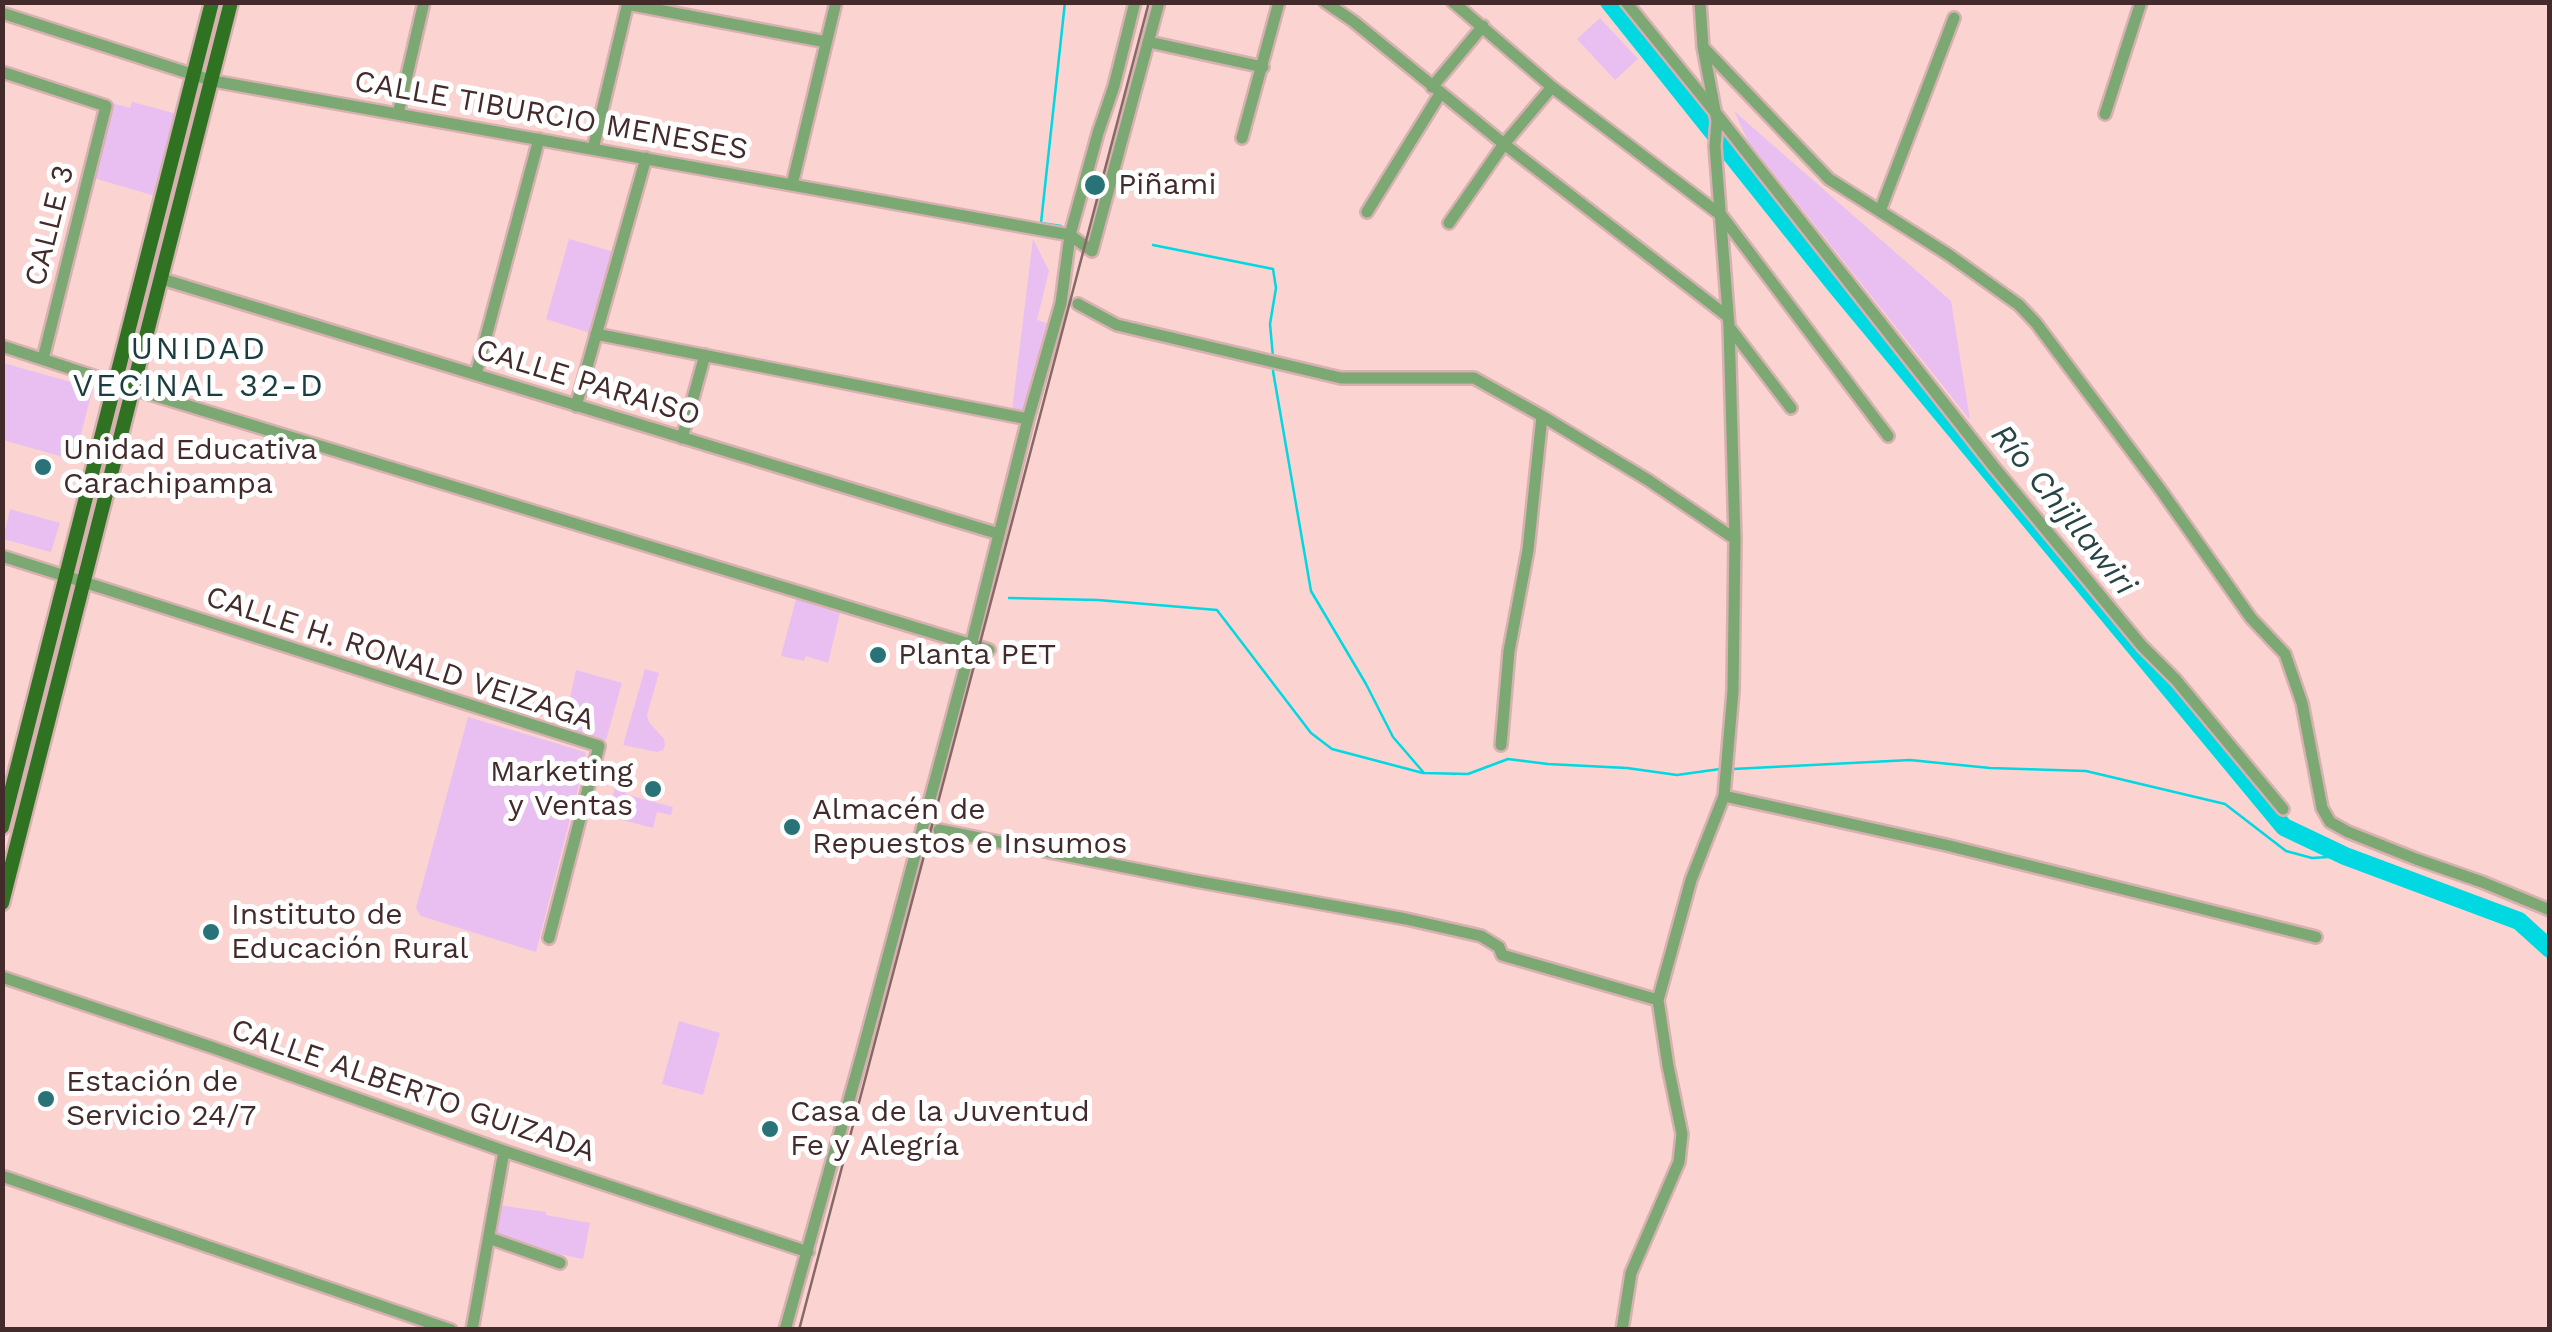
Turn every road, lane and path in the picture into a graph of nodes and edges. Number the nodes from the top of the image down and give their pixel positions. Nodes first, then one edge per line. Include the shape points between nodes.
1 (212, 2) edge
2 (231, 2) edge
3 (424, 2) edge
4 (836, 2) edge
5 (1136, 2) edge
6 (1159, 2) edge
7 (1279, 2) edge
8 (1325, 2) edge
9 (1454, 2) edge
10 (1626, 2) edge
11 (1700, 2) edge
12 (2141, 2) edge
13 (628, 4) edge
14 (2, 13) edge
15 (1954, 18) dead end
16 (1484, 26) junction
17 (826, 42) junction
18 (1149, 42) junction
19 (1703, 47) junction
20 (1263, 66) junction
21 (2, 72) edge
22 (194, 75) junction
23 (212, 81) junction
24 (1552, 87) junction
25 (1436, 90) junction
26 (398, 114) junction
27 (2105, 114) dead end
28 (1716, 116) junction
29 (1242, 138) dead end
30 (539, 139) junction
31 (1504, 144) junction
32 (593, 149) junction
33 (646, 158) junction
34 (792, 184) junction
35 (1880, 211) junction
36 (1367, 212) dead end
37 (1722, 216) junction
38 (1450, 223) dead end
39 (1070, 235) junction
40 (162, 279) junction
41 (1078, 304) dead end
42 (1728, 321) junction
43 (596, 334) junction
44 (2, 346) edge
45 (705, 355) junction
46 (43, 359) junction
47 (476, 374) junction
48 (115, 382) junction
49 (133, 389) junction
50 (576, 406) junction
51 (1791, 408) dead end
52 (1542, 416) junction
53 (1028, 419) junction
54 (1888, 436) dead end
55 (682, 438) junction
56 (999, 534) junction
57 (1735, 539) junction
58 (2, 556) edge
59 (66, 575) junction
60 (84, 584) junction
61 (971, 646) junction
62 (990, 650) dead end
63 (1501, 746) dead end
64 (1724, 796) junction
65 (2284, 809) dead end
66 (2, 827) edge
67 (939, 830) dead end
68 (6, 874) edge
69 (2, 903) edge
70 (2550, 910) edge
71 (2316, 937) dead end
72 (549, 938) dead end
73 (2, 977) edge
74 (1658, 1000) junction
75 (504, 1151) junction
76 (2, 1176) edge
77 (489, 1238) junction
78 (808, 1252) junction
79 (560, 1262) dead end
80 (451, 1330) edge
81 (472, 1330) edge
82 (786, 1330) edge
83 (1622, 1330) edge

1 - 22 main road
2 - 23 main road
3 - 26 street
4 - 17 street
5 - 39 street
6 - 18 street
7 - 20 street
8 - 25 street
9 - 16 street
10 - 28 street
11 - 19 street
12 - 27 street
13 - 17 street
13 - 32 street
14 - 22 street, CALLE TIBURCIO MENESES
15 - 35 street
16 - 24 street
16 - 25 street
17 - 34 street
18 - 20 street
18 - 39 street, CALLE TIBURCIO MENESES via 1092,252
19 - 28 street
19 - 35 street via 1829,179
20 - 29 street
21 - 46 street, CALLE 3 via 106,106
22 - 23 street, CALLE TIBURCIO MENESES
22 - 48 main road
23 - 26 street, CALLE TIBURCIO MENESES
23 - 40 main road
24 - 31 street
24 - 37 street
25 - 31 street
25 - 36 street
26 - 30 street, CALLE TIBURCIO MENESES
28 - 37 street
28 - 65 street via 1994,468
30 - 32 street, CALLE TIBURCIO MENESES
30 - 47 street
31 - 38 street
31 - 42 street
32 - 33 street, CALLE TIBURCIO MENESES
33 - 34 street, CALLE TIBURCIO MENESES
33 - 43 street
34 - 39 street, CALLE TIBURCIO MENESES
35 - 70 street via 2019,305 2285,654 2330,822
37 - 42 street
37 - 54 street
39 - 53 street via 1061,303
40 - 47 street, CALLE PARAISO
40 - 49 main road
41 - 52 street via 1117,325 1341,378 1474,378
42 - 51 street
42 - 57 street
43 - 45 street
43 - 50 street
44 - 46 street
45 - 53 street
45 - 55 street
46 - 48 street
47 - 50 street, CALLE PARAISO
48 - 49 street
48 - 59 main road
49 - 60 main road
49 - 61 street
50 - 55 street, CALLE PARAISO
52 - 57 street
52 - 63 street
53 - 56 street
55 - 56 street, CALLE PARAISO
56 - 61 street
57 - 64 street
58 - 59 street, CALLE H. RONALD VEIZAGA
59 - 60 street, CALLE H. RONALD VEIZAGA
59 - 66 main road
60 - 68 main road
60 - 72 street, CALLE H. RONALD VEIZAGA via 599,746
61 - 62 street
61 - 78 street
64 - 71 street
64 - 74 street via 1691,880
67 - 74 street via 1481,936 1502,955
68 - 69 main road
73 - 75 street, CALLE ALBERTO GUIZADA
74 - 83 street via 1682,1134 1678,1162 1632,1273
75 - 77 street
75 - 78 street, CALLE ALBERTO GUIZADA
76 - 80 street
77 - 79 street
77 - 81 street
78 - 82 street

